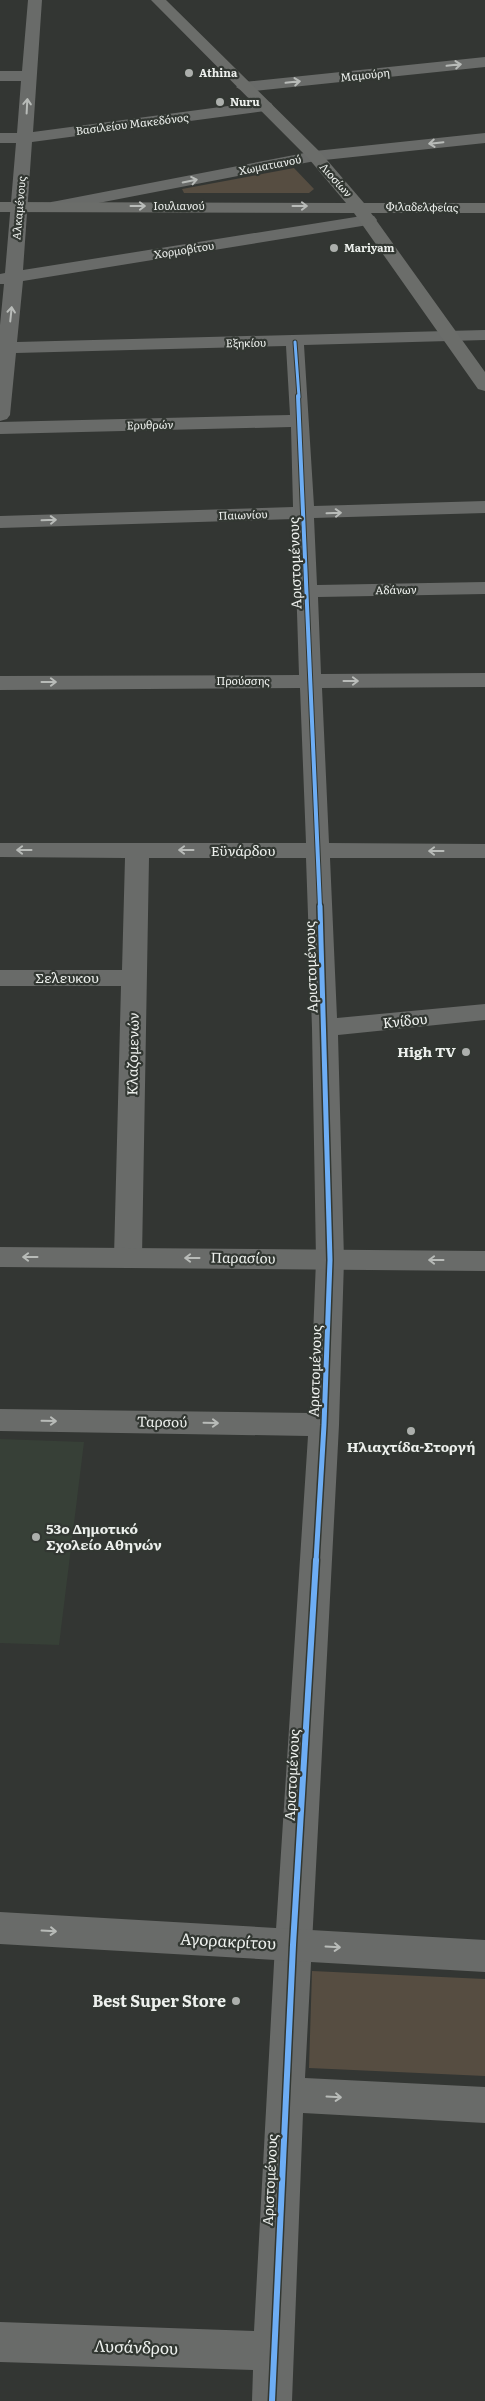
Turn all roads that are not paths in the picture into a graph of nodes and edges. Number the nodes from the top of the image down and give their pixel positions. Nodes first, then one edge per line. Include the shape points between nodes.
1 (35, 0) edge
2 (158, 0) edge
3 (485, 62) edge
4 (0, 76) edge
5 (28, 76) junction
6 (244, 87) junction
7 (264, 106) junction
8 (0, 138) edge
9 (25, 138) junction
10 (485, 138) edge
11 (315, 156) junction
12 (19, 206) junction
13 (57, 206) junction
14 (0, 207) edge
15 (485, 208) edge
16 (364, 213) junction
17 (7, 278) edge
18 (485, 335) edge
19 (451, 337) junction
20 (295, 342) junction
21 (7, 348) junction
22 (485, 385) edge
23 (0, 411) edge
24 (0, 415) edge
25 (300, 421) junction
26 (0, 428) edge
27 (485, 507) edge
28 (304, 514) junction
29 (0, 522) edge
30 (485, 588) edge
31 (307, 591) junction
32 (485, 680) edge
33 (311, 681) junction
34 (0, 683) edge
35 (0, 850) edge
36 (137, 850) junction
37 (318, 851) junction
38 (485, 851) edge
39 (0, 978) edge
40 (134, 978) junction
41 (485, 1012) edge
42 (325, 1028) junction
43 (0, 1257) edge
44 (128, 1258) junction
45 (330, 1260) junction
46 (485, 1261) edge
47 (0, 1420) edge
48 (324, 1425) junction
49 (0, 1928) edge
50 (293, 1945) junction
51 (485, 1956) edge
52 (286, 2095) junction
53 (485, 2105) edge
54 (0, 2342) edge
55 (273, 2351) junction
56 (272, 2401) edge

1 - 5 street, Αλκαμένους
2 - 6 main road, Λιοσίων
6 -> 3 street, Μαμούρη
4 - 5 street
9 -> 5 street, Αλκαμένους
6 - 7 main road, Λιοσίων
7 - 9 street, Βασιλείου Μακεδόνος
7 - 11 main road, Λιοσίων
8 - 9 street, Βασιλείου Μακεδόνος
9 - 12 street, Αλκαμένους
10 -> 11 street, Χωματιανού
13 -> 11 street, Χωματιανού
11 - 16 main road, Λιοσίων
12 - 13 main road, Ιουλιανού
12 - 14 main road, Ιουλιανού
12 - 17 street, Αλκαμένους
13 -> 16 main road, Ιουλιανού
15 - 16 main road, Φιλαδελφείας
16 - 17 street, Χορμοβίτου
16 - 19 main road, Λιοσίων
21 -> 17 street, Αλκαμένους
18 - 19 street, Εξηκίου
19 - 20 street, Εξηκίου
19 - 22 main road, Λιοσίων
20 - 21 street, Εξηκίου
20 - 25 street, Αριστομένους
21 - 23 street, Αλκαμένους
23 - 24 street, Αλκαμένους
25 - 26 street, Ερυθρών
25 - 28 street, Αριστομένους
28 -> 27 street, Παιωνίου
29 -> 28 street, Παιωνίου
28 - 31 street, Αριστομένους
30 - 31 street, Αδάνων
31 - 33 street, Αριστομένους
33 -> 32 street, Προύσσης
34 -> 33 street, Προύσσης
33 - 37 street, Αριστομένους
36 -> 35 street, Εϋνάρδου
37 -> 36 street, Εϋνάρδου
36 - 40 street, Κλαζομενών
38 -> 37 street, Εϋνάρδου
37 - 42 street, Αριστομένους
39 - 40 street, Σελευκου
40 - 44 street, Κλαζομενών
41 - 42 street, Κνίδου
42 - 45 street, Αριστομένους
44 -> 43 street, Παρασίου
45 -> 44 street, Παρασίου
46 -> 45 street, Παρασίου
45 - 48 street, Αριστομένους
47 -> 48 street, Ταρσού
48 - 50 street, Αριστομένους
49 -> 50 street, Αγορακρίτου
50 -> 51 street, Αγορακρίτου
50 - 52 street, Αριστομένους
52 -> 53 street
52 - 55 street, Αριστομένους
54 - 55 street, Λυσάνδρου
55 - 56 street, Αριστομένους

